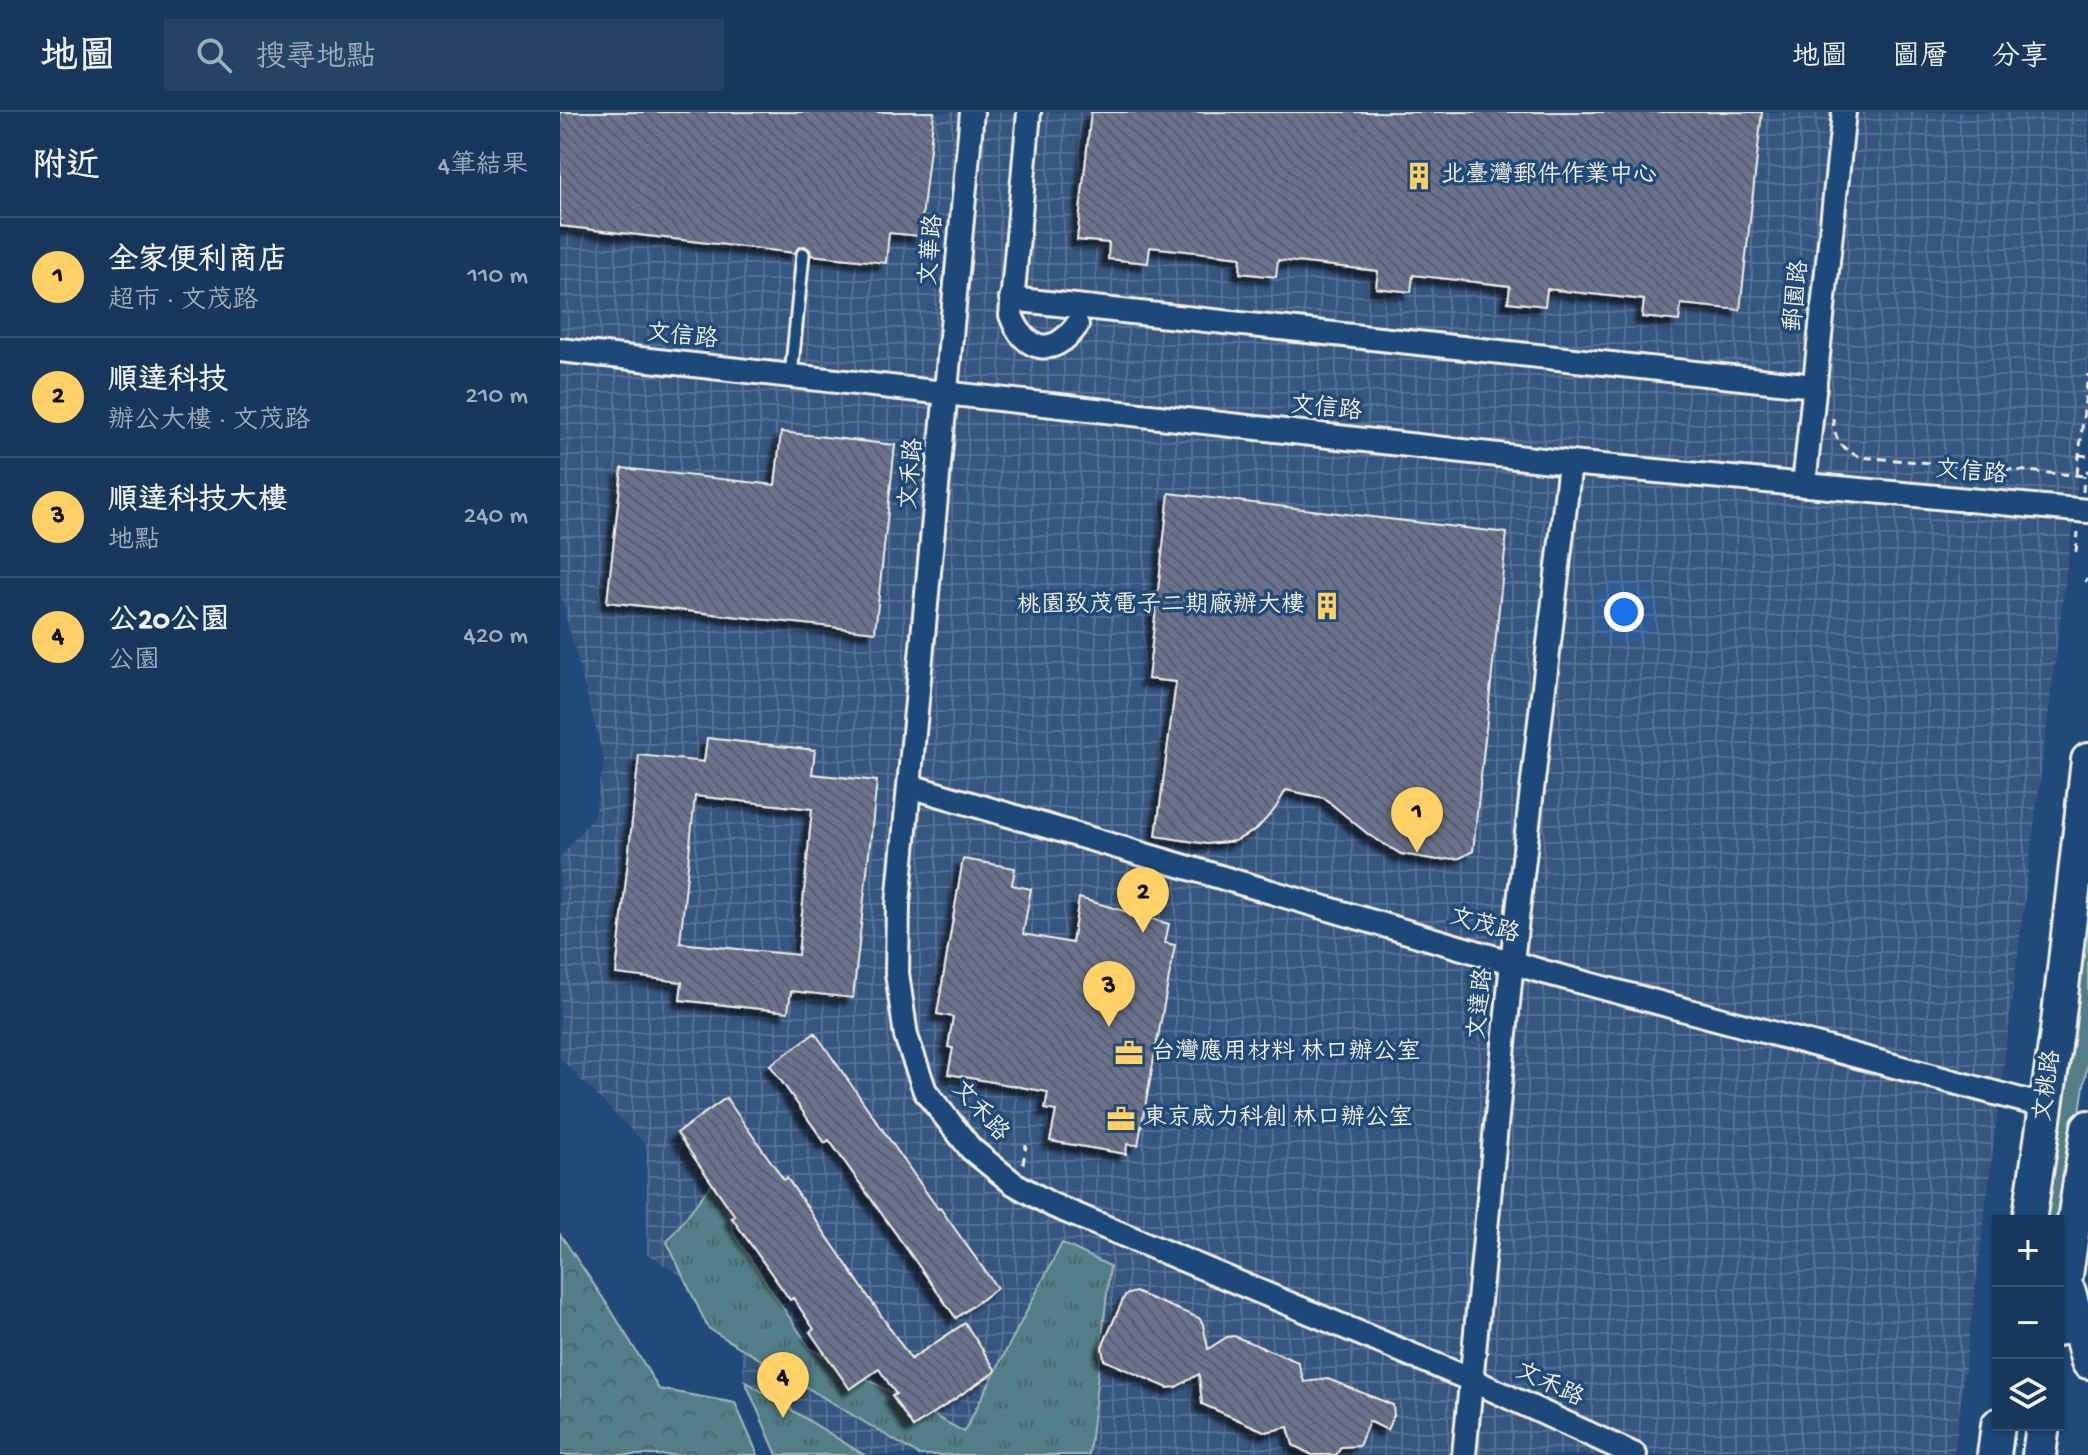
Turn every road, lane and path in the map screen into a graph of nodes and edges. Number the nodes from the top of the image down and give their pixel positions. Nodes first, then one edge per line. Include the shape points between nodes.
1 (972, 112) edge
2 (1029, 112) edge
3 (1844, 112) edge
4 (803, 254) dead end
5 (1011, 299) junction
6 (1077, 325) dead end
7 (560, 350) edge
8 (2088, 374) edge
9 (791, 376) junction
10 (1815, 386) junction
11 (947, 394) junction
12 (1833, 418) dead end
13 (2079, 455) junction
14 (2088, 456) edge
15 (1570, 463) junction
16 (2088, 470) edge
17 (2077, 475) junction
18 (1804, 485) junction
19 (2088, 511) edge
20 (2088, 760) edge
21 (910, 786) junction
22 (1512, 962) junction
23 (2047, 1107) junction
24 (2088, 1127) edge
25 (1026, 1145) dead end
26 (1023, 1164) dead end
27 (2030, 1215) edge
28 (2065, 1280) junction
29 (2064, 1287) edge
30 (2088, 1362) edge
31 (1474, 1381) junction
32 (1997, 1431) edge
33 (2042, 1431) edge
34 (1464, 1455) edge
35 (1635, 1455) edge
36 (1994, 1455) edge
37 (2039, 1455) edge

1 - 11 street, 文華路
2 - 5 street
3 - 10 street, 郵園路
4 - 9 lane
5 - 6 street via 1016,329 1026,341 1053,347
5 - 10 street
7 - 9 street, 文信路
8 - 13 path
9 - 11 street, 文信路
10 - 18 street, 郵園路
11 - 15 street, 文信路
11 - 21 street, 文禾路
12 - 17 path via 1834,437 1860,457
13 - 14 path
13 - 17 path
15 - 18 street, 文信路
15 - 22 street, 文達路
16 - 17 path via 2085,476
18 - 19 street, 文信路
20 - 23 street, 文桃路
21 - 22 street, 文茂路
21 - 31 street, 文禾路 via 897,931 906,1036 925,1091 971,1149 1013,1183 1052,1205
22 - 23 street, 文茂路
22 - 31 street, 文達路
23 - 27 street, 文桃路
24 - 28 street, 文桃路
25 - 26 path
28 - 29 street, 文桃路
28 - 30 street
31 - 34 street, 文達路
31 - 35 street, 文禾路
32 - 36 street
33 - 37 street

